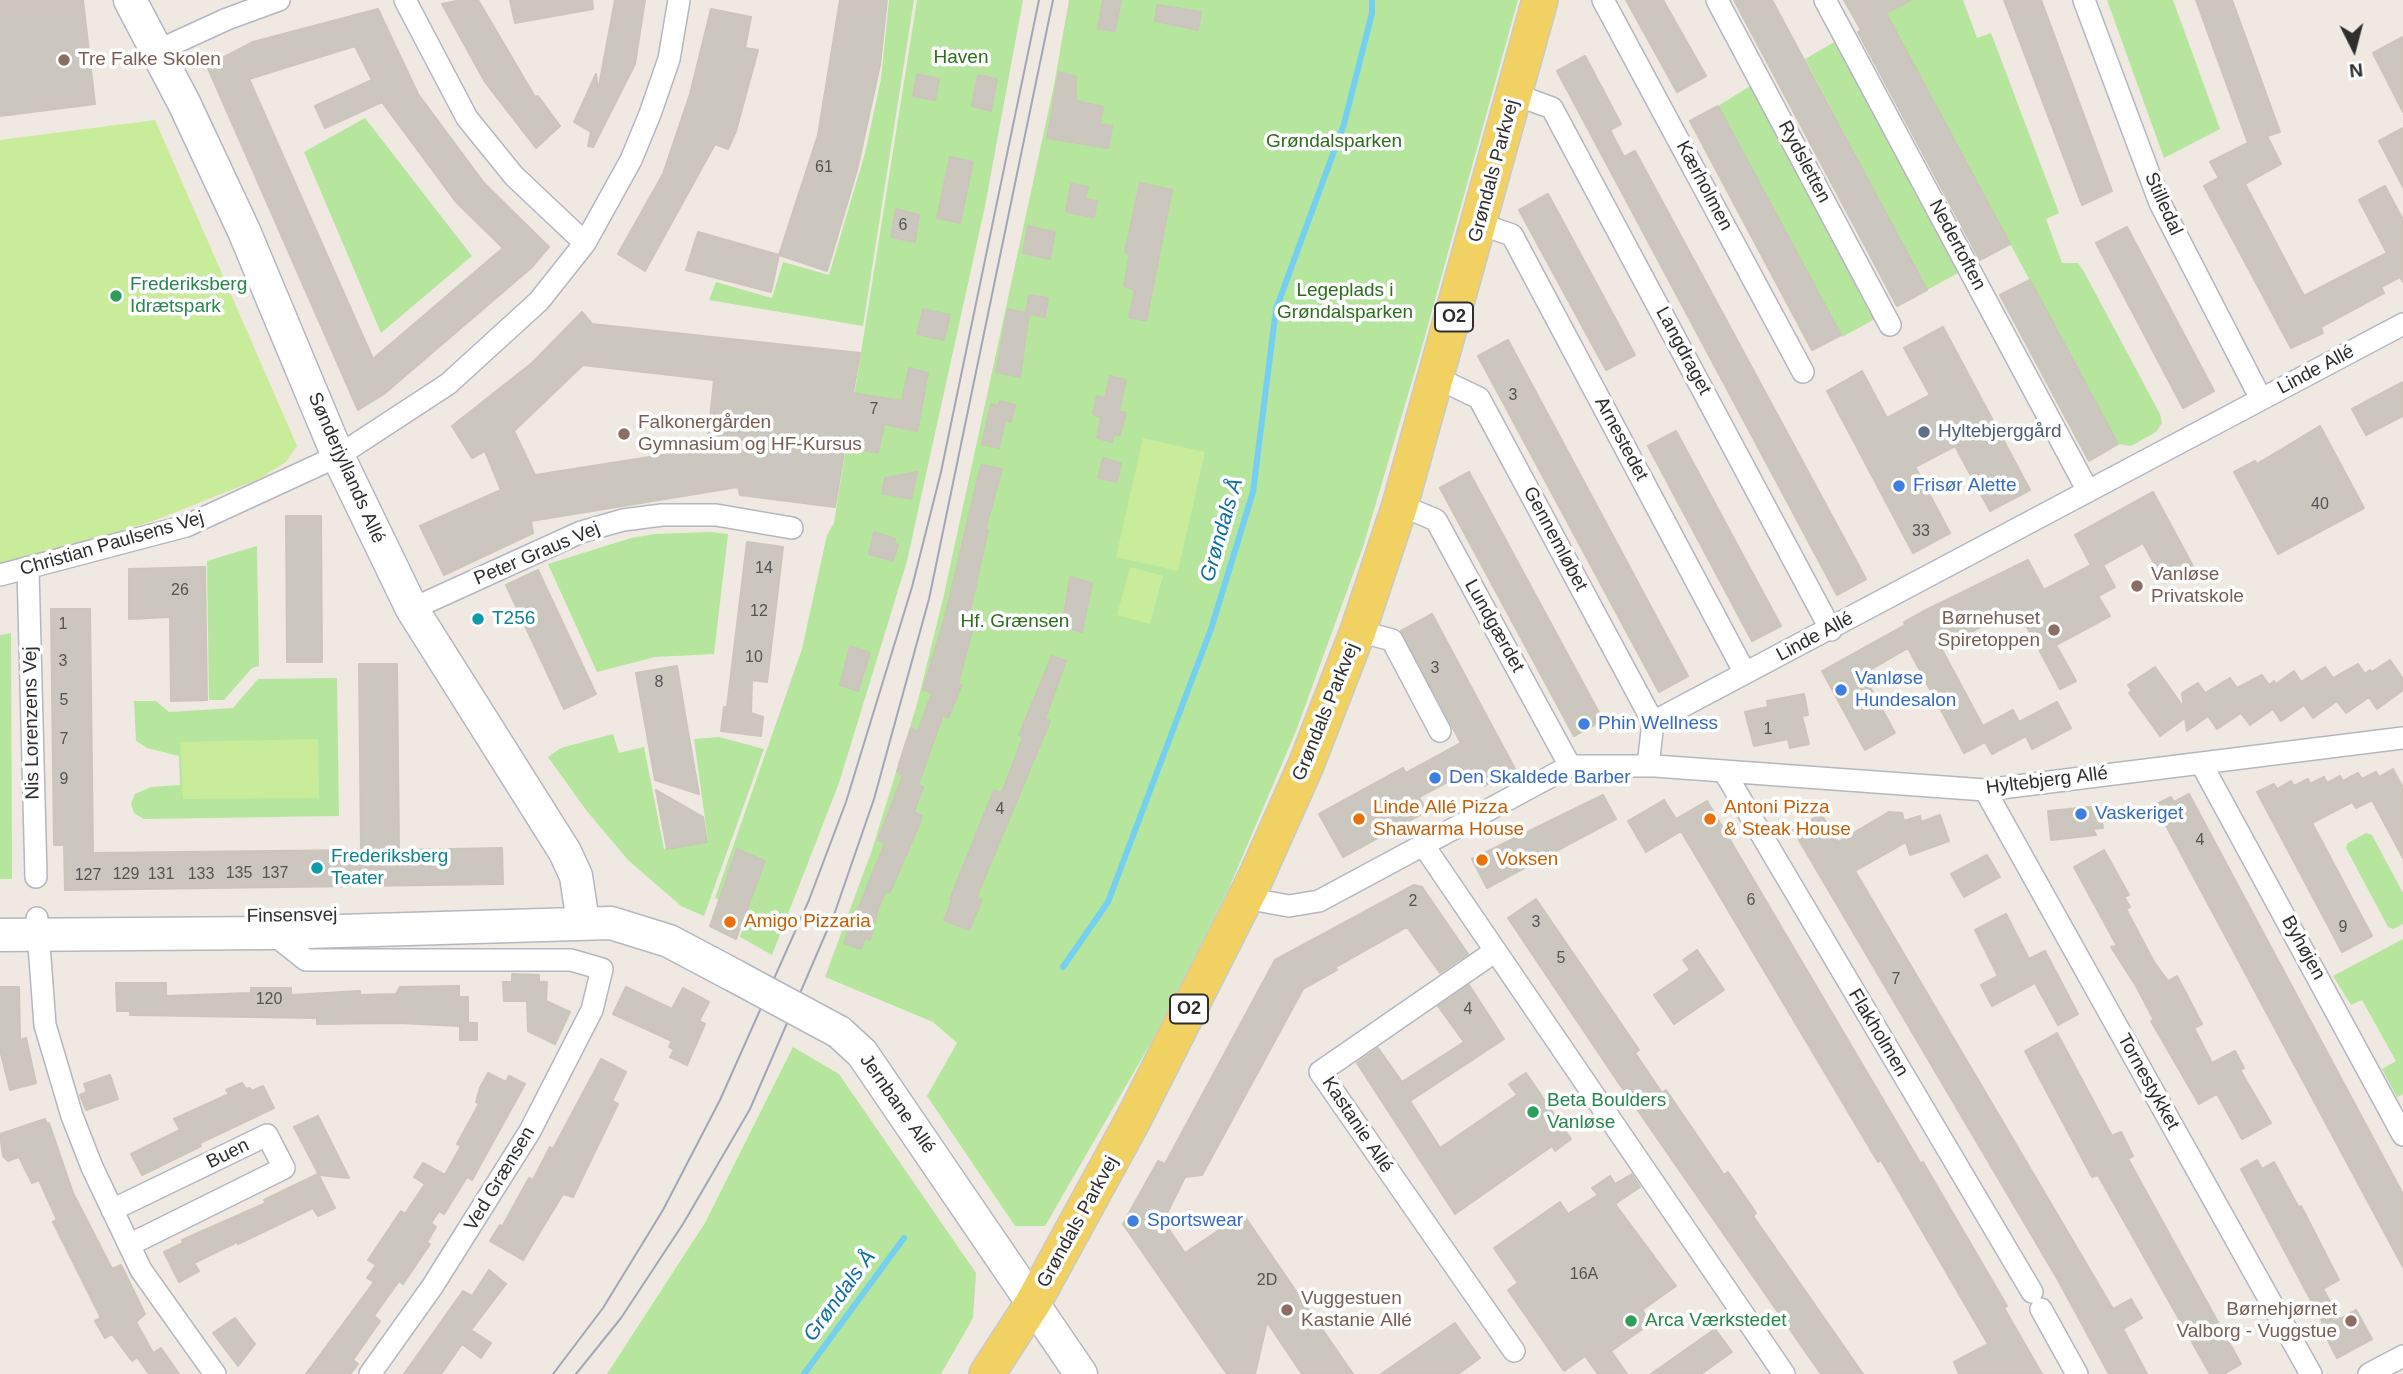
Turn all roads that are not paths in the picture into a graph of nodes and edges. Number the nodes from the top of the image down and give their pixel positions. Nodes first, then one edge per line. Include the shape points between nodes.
1 (130, 0) edge
2 (279, 0) edge
3 (405, 0) edge
4 (679, 0) edge
5 (1540, 0) edge
6 (1603, 0) edge
7 (1717, 0) edge
8 (1825, 0) edge
9 (2084, 0) edge
10 (158, 51) junction
11 (1514, 94) junction
12 (1479, 224) junction
13 (586, 243) junction
14 (2403, 324) edge
15 (1890, 325) dead end
16 (1803, 372) dead end
17 (1437, 378) junction
18 (2261, 399) junction
19 (338, 456) junction
20 (2088, 491) junction
21 (1400, 506) junction
22 (792, 527) dead end
23 (29, 569) junction
24 (0, 575) edge
25 (412, 609) junction
26 (1831, 629) junction
27 (1358, 631) junction
28 (1745, 673) junction
29 (1653, 722) junction
30 (1440, 731) dead end
31 (2403, 738) edge
32 (2200, 763) junction
33 (1570, 766) junction
34 (1648, 766) junction
35 (1725, 773) junction
36 (1985, 790) junction
37 (1424, 846) junction
38 (36, 877) dead end
39 (1245, 898) junction
40 (0, 919) edge
41 (583, 922) junction
42 (271, 925) junction
43 (38, 926) junction
44 (631, 928) joint
45 (0, 935) edge
46 (1494, 952) junction
47 (602, 969) joint
48 (2403, 1135) edge
49 (112, 1210) junction
50 (128, 1245) junction
51 (1033, 1303) junction
52 (1514, 1351) dead end
53 (2403, 1356) edge
54 (215, 1374) edge
55 (370, 1374) edge
56 (987, 1374) edge
57 (1081, 1374) edge
58 (1784, 1374) edge
59 (2077, 1374) edge
60 (2311, 1374) edge
61 (2369, 1374) edge

1 - 10 street, Sønderjyllands Allé
2 - 10 street
3 - 13 street via 467,118 514,176
4 - 13 street, Christian Paulsens Vej via 668,59 650,114
5 - 11 main road, Grøndals Parkvej / O2
6 - 16 street, Kærholmen
7 - 15 street, Rydsletten
8 - 20 street, Nedertoften
9 - 18 street, Stilledal via 2160,204
10 - 19 street, Sønderjyllands Allé via 244,231
11 - 12 main road, Grøndals Parkvej / O2
11 - 26 street, Langdraget via 1552,108
12 - 17 main road, Grøndals Parkvej / O2
12 - 28 street, Arnestedet via 1512,235
13 - 19 street, Christian Paulsens Vej via 539,301 448,384
14 - 18 street, Linde Allé
17 - 21 main road, Grøndals Parkvej / O2
17 - 29 street, Gennemløbet via 1479,398
18 - 20 street, Linde Allé
19 - 23 street, Christian Paulsens Vej via 186,526
19 - 25 street, Sønderjyllands Allé
20 - 26 street, Linde Allé
21 - 27 main road, Grøndals Parkvej / O2
21 - 33 street, Lundgærdet via 1436,520
22 - 25 street, Peter Graus Vej via 716,515 622,520 581,532
23 - 24 street, Christian Paulsens Vej
23 - 38 street, Nis Lorenzens Vej
25 - 41 street, Sønderjyllands Allé via 565,852 576,876
26 - 28 street, Linde Allé
27 - 30 street via 1392,640
27 - 39 main road, Grøndals Parkvej / O2 via 1306,765
28 - 29 street, Linde Allé
29 - 34 street
31 - 32 street, Hyltebjerg Allé
32 - 36 street, Hyltebjerg Allé
32 - 48 street, Byhøjen
33 - 34 street
33 - 37 street
34 - 35 street, Hyltebjerg Allé
35 - 36 street, Hyltebjerg Allé
35 - 59 street, Flakholmen
36 - 60 street, Tornestykket
37 - 39 street via 1319,901 1289,906
37 - 46 street
39 - 51 main road, Grøndals Parkvej / O2 via 1133,1120
40 - 43 street, Finsensvej
41 - 42 street, Finsensvej via 525,912
41 - 44 street, Finsensvej
42 - 43 street, Finsensvej
42 - 47 street, Finsensvej via 306,960 571,960
43 - 45 street, Finsensvej
43 - 49 street via 45,1025 72,1116
44 - 51 street, Jernbane Allé, bridge via 669,941 839,1032 862,1053
46 - 52 street, Kastanie Allé via 1320,1072
46 - 58 street
47 - 55 street, Ved Grænsen via 592,1010 524,1142 432,1287
49 - 50 street
49 - 50 street, Buen via 267,1135 284,1168
50 - 54 street via 171,1316
51 - 56 main road, Grøndals Parkvej / O2
51 - 57 street, Jernbane Allé
53 - 61 street

